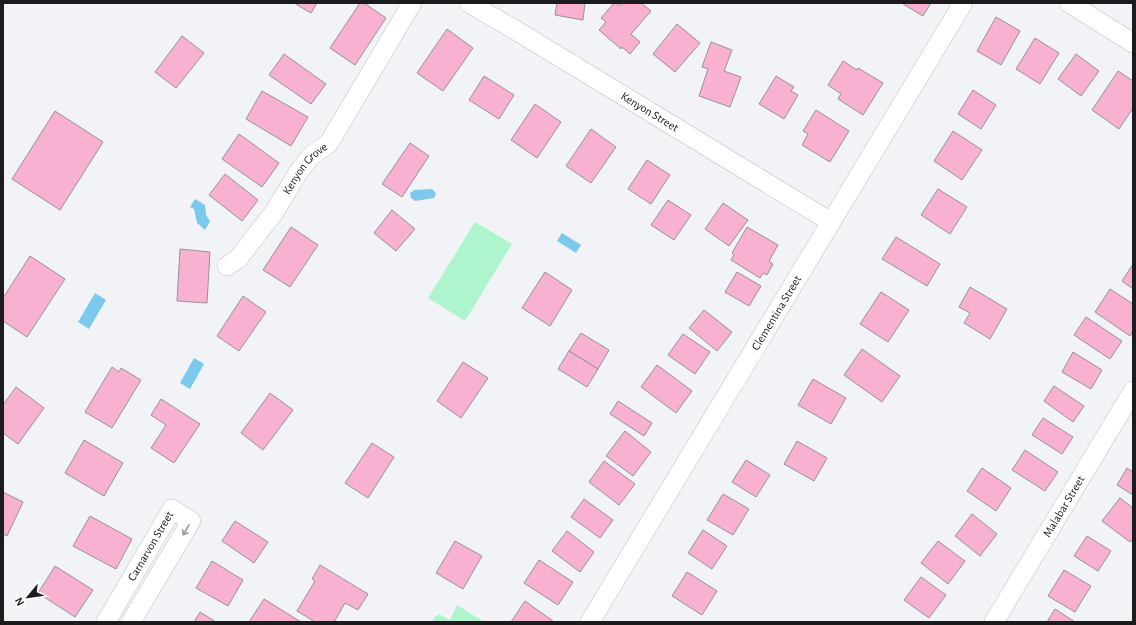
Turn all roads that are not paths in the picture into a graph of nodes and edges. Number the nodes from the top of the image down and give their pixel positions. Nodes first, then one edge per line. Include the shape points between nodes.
1 (412, 3) edge
2 (468, 3) edge
3 (963, 3) edge
4 (1069, 3) edge
5 (1133, 43) edge
6 (831, 222) junction
7 (227, 266) dead end
8 (1133, 391) edge
9 (106, 622) edge
10 (131, 622) edge
11 (590, 622) edge
12 (994, 622) edge

1 - 7 street, Kenyon Grove via 329,143 311,156 275,211 238,259
2 - 6 street, Kenyon Street
3 - 6 street, Clementina Street
4 - 5 street
6 - 11 street, Clementina Street
8 - 12 street, Malabar Street
9 -> 10 street, Carnarvon Street via 172,509 191,521

